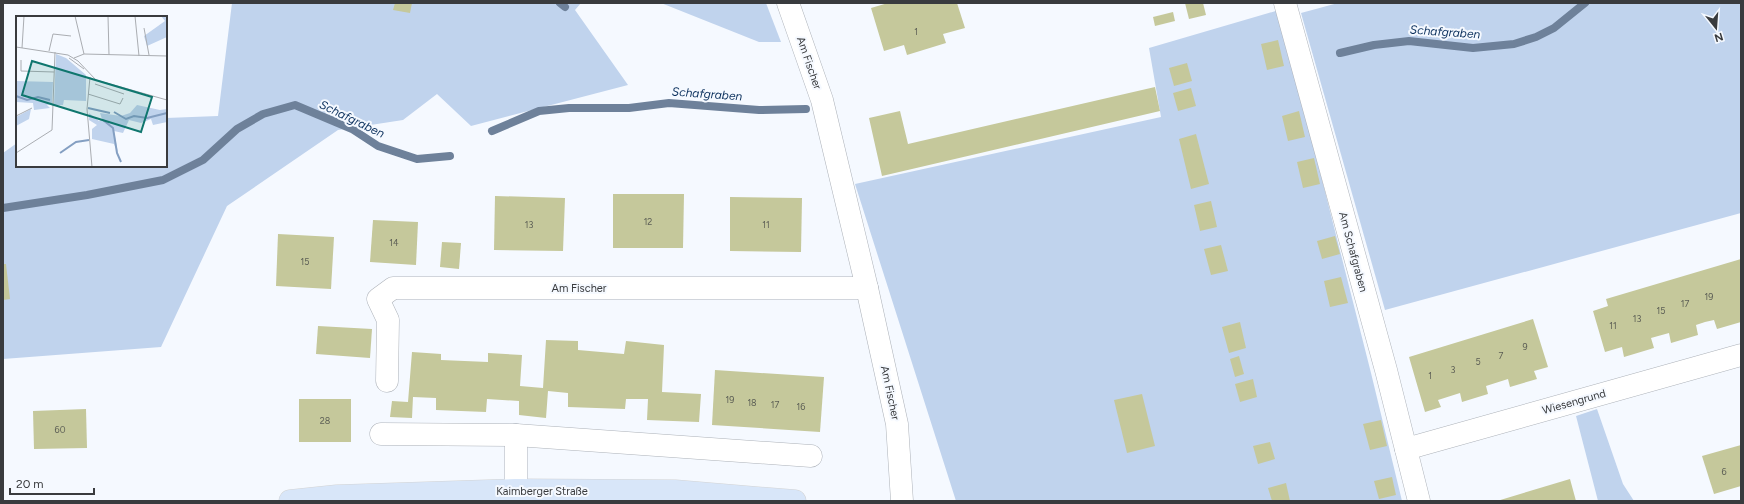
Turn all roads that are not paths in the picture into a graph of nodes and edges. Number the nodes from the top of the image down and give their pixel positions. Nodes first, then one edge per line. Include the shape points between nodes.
1 (788, 3) edge
2 (1285, 3) edge
3 (867, 288) junction
4 (1741, 355) edge
5 (387, 381) dead end
6 (381, 434) dead end
7 (516, 435) junction
8 (1406, 449) junction
9 (811, 456) dead end
10 (516, 490) junction
11 (290, 501) edge
12 (795, 501) edge
13 (902, 501) edge
14 (1419, 501) edge

1 - 3 street, Am Fischer via 822,100
2 - 8 street, Am Schafgraben
3 - 5 street, Am Fischer via 393,288 378,299 388,320
3 - 13 street, Am Fischer via 897,424
4 - 8 street, Wiesengrund
6 - 7 street
7 - 9 street
7 - 10 street
8 - 14 street, Am Schafgraben
10 - 11 main road, Kaimberger Straße via 337,496
10 - 12 main road, Kaimberger Straße via 675,491

